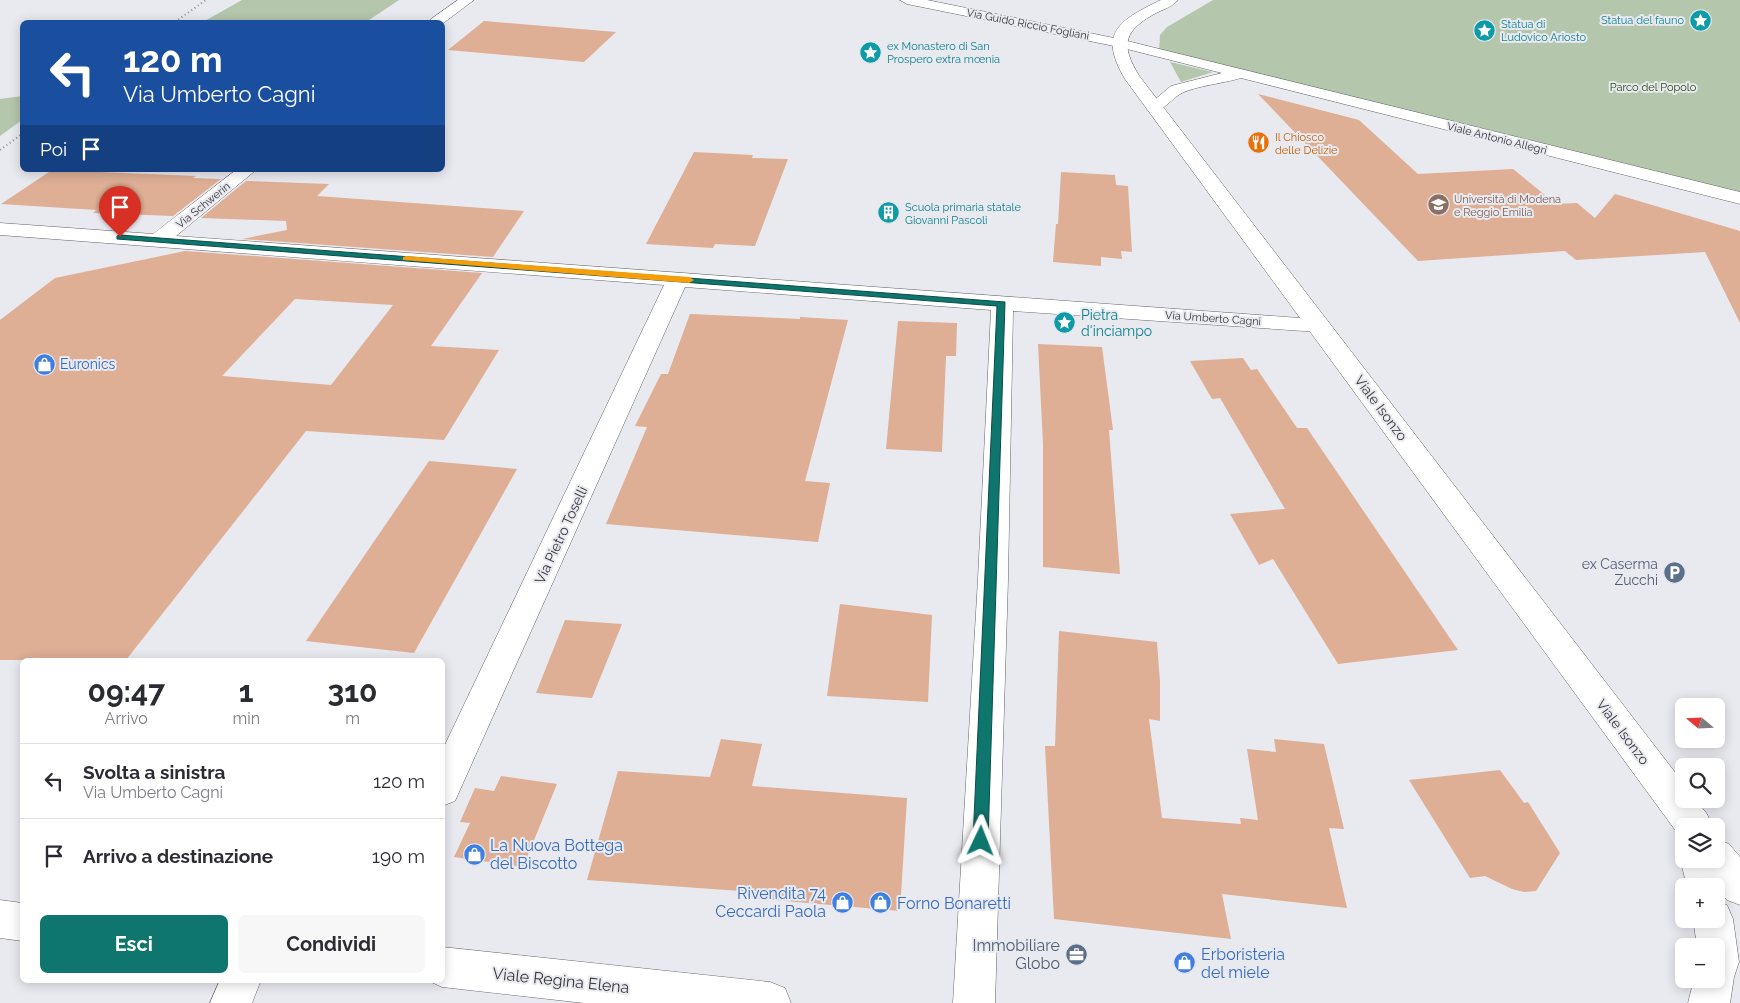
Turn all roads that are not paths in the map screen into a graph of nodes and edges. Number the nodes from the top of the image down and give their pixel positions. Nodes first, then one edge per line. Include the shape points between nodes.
1 (467, 0) edge
2 (907, 0) edge
3 (1171, 0) edge
4 (439, 20) edge
5 (1119, 43) junction
6 (1253, 78) junction
7 (1154, 107) junction
8 (244, 172) edge
9 (1740, 198) edge
10 (0, 229) edge
11 (159, 240) junction
12 (678, 279) junction
13 (1002, 304) junction
14 (1319, 325) junction
15 (445, 784) edge
16 (1686, 818) edge
17 (1725, 868) edge
18 (1740, 887) edge
19 (0, 919) edge
20 (20, 922) edge
21 (445, 967) edge
22 (240, 983) edge
23 (1712, 988) edge
24 (231, 1003) edge
25 (770, 1003) edge
26 (974, 1003) edge
27 (1709, 1003) edge

1 - 4 street
2 - 5 street, Via Guido Riccio Fogliani
3 - 5 street via 1126,27
5 - 6 street, Viale Antonio Allegri
5 - 7 street, Viale Isonzo via 1120,58
6 - 7 street, Viale Antonio Allegri via 1231,74 1177,89
6 - 9 street, Viale Antonio Allegri
7 - 14 street, Viale Isonzo
8 - 11 street, Via Schwerin
10 - 11 street, Via Umberto Cagni
11 - 12 street, Via Umberto Cagni
12 - 13 street, Via Umberto Cagni
12 - 15 street, Via Pietro Toselli
13 - 14 street, Via Umberto Cagni
13 - 26 street
14 - 16 street, Viale Isonzo
17 - 18 street
19 - 20 street
21 - 25 street, Viale Regina Elena
22 - 24 street
23 - 27 street

